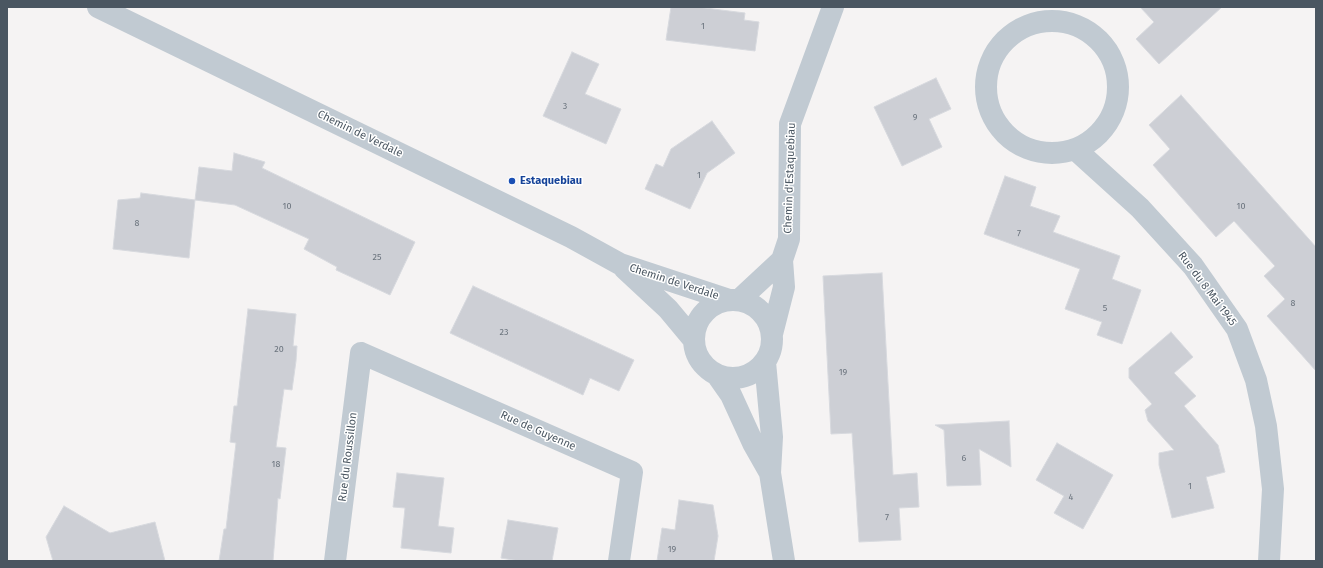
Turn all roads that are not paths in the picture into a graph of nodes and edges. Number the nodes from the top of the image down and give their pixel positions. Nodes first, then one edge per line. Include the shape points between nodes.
1 (98, 7) edge
2 (833, 7) edge
3 (1076, 150) junction
4 (782, 260) junction
5 (620, 264) junction
6 (734, 300) junction
7 (772, 334) junction
8 (694, 339) junction
9 (361, 353) joint
10 (765, 362) junction
11 (717, 375) junction
12 (770, 473) junction
13 (335, 561) edge
14 (619, 561) edge
15 (784, 561) edge
16 (1269, 561) edge

1 - 5 street, Chemin de Verdale via 571,237
2 - 4 street, Chemin d'Estaquebiau via 790,124 789,239
3 - 3 street via 1100,134 1112,115 1118,99 1118,76 1105,48 1089,32 1067,22 1043,21 1030,24 1010,35 999,46 987,73 986,100 995,122 1006,136 1026,149 1052,154
3 - 16 street, Rue du 8 Mai 1945 via 1140,208 1193,266 1237,329 1256,380 1266,426 1273,488
4 - 6 street, Chemin d'Estaquebiau
4 - 7 street, Chemin d'Estaquebiau via 784,286
5 - 6 street, Chemin de Verdale
5 - 8 street, Chemin de Verdale via 668,309
6 - 7 street, Chemin de Verdale via 749,303 757,308 769,324
6 - 8 street, Chemin de Verdale via 715,305 704,313 695,330
7 - 10 street, Chemin de Verdale via 771,349
8 - 11 street, Chemin de Verdale via 698,357
9 - 13 street, Rue du Roussillon
9 - 14 street, Rue de Guyenne via 632,472
10 - 11 street via 752,374 744,377 726,378
10 - 12 street, Chemin de Verdale via 772,437
11 - 12 street, Chemin de Verdale via 732,394 753,443
12 - 15 street, Chemin de Verdale

